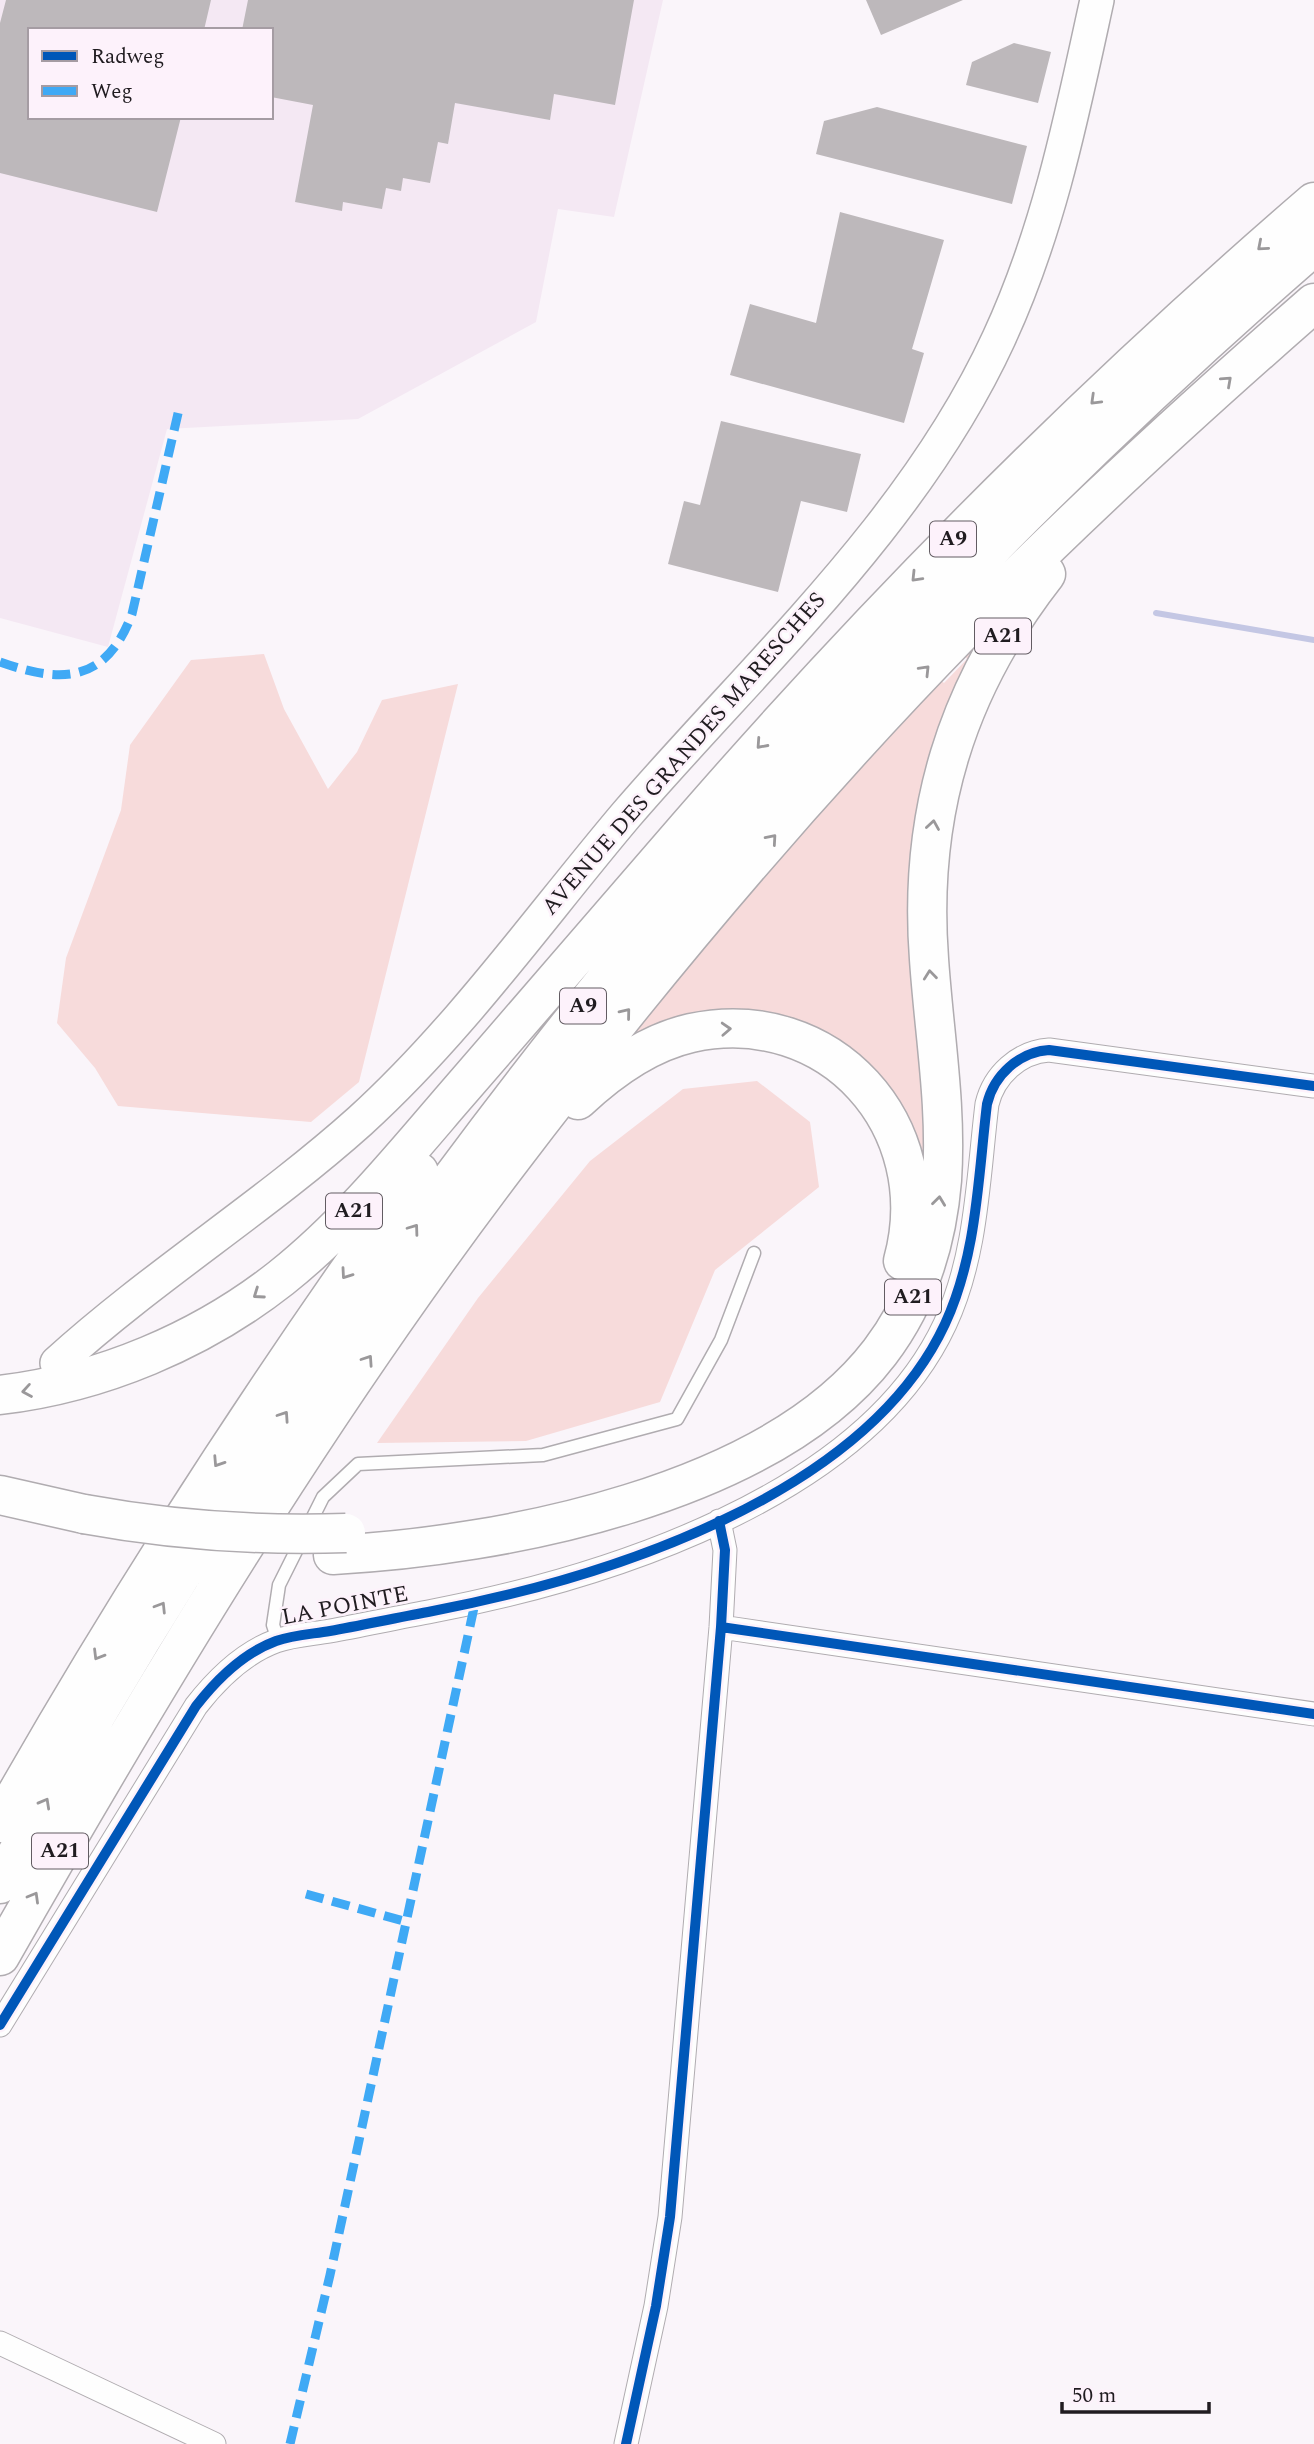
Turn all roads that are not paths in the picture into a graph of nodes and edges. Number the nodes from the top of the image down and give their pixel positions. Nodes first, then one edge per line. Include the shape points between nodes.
1 (1097, 0) edge
2 (1314, 202) edge
3 (1314, 246) edge
4 (1314, 303) edge
5 (1176, 427) junction
6 (622, 905) junction
7 (1314, 1086) edge
8 (465, 1222) junction
9 (754, 1253) dead end
10 (57, 1363) dead end
11 (0, 1395) edge
12 (0, 1495) edge
13 (0, 1516) edge
14 (719, 1521) junction
15 (77, 1524) junction
16 (340, 1544) junction
17 (721, 1627) junction
18 (278, 1640) junction
19 (1314, 1714) edge
20 (0, 1823) edge
21 (0, 1884) edge
22 (0, 1956) edge
23 (0, 2025) edge
24 (0, 2343) edge
25 (214, 2444) edge
26 (626, 2444) edge

1 - 10 main road, AVENUE DES GRANDES MARESCHES via 1056,180 1021,288 969,397 893,512 388,1095 321,1155 113,1313
2 -> 6 highway, A9 via 1144,352 984,508 756,749
21 -> 3 highway, A9 via 122,1670 268,1438 428,1209 577,1014 780,773 922,619 1151,393
5 -> 4 highway
8 -> 5 highway via 615,1026 806,799 972,622
16 -> 5 highway, A21 via 436,1546 512,1534 684,1483 797,1427 830,1403 880,1352 906,1311 926,1266 942,1180 942,1110 927,893 935,807 951,745 986,664 1037,585
6 -> 11 highway, A21 via 369,1195 281,1278 168,1347 71,1381
6 -> 20 highway, A9 via 427,1161 246,1419 137,1590
7 - 14 street, LA POINTE via 1049,1050 1034,1052 1013,1064 990,1093 969,1259 927,1359 873,1423 840,1451
8 -> 16 highway, A21 via 560,1116 609,1073 640,1052 673,1038 727,1028 793,1039 832,1058 861,1082 882,1108 896,1134 909,1178 909,1235 884,1306 862,1339 806,1394 743,1434 664,1468 529,1508
22 -> 8 highway, A21 via 218,1586 332,1411
9 - 18 lane via 721,1340 677,1419 542,1455 358,1464 323,1497 279,1585 273,1625
12 - 15 highway, A21
13 - 15 highway, A21
14 - 17 street via 725,1550
14 - 18 street, LA POINTE via 621,1562 553,1584
15 - 16 highway, A21, bridge via 300,1535
17 - 19 street
17 - 26 street via 670,2217
18 - 23 street, LA POINTE via 226,1672 196,1706
24 - 25 street

